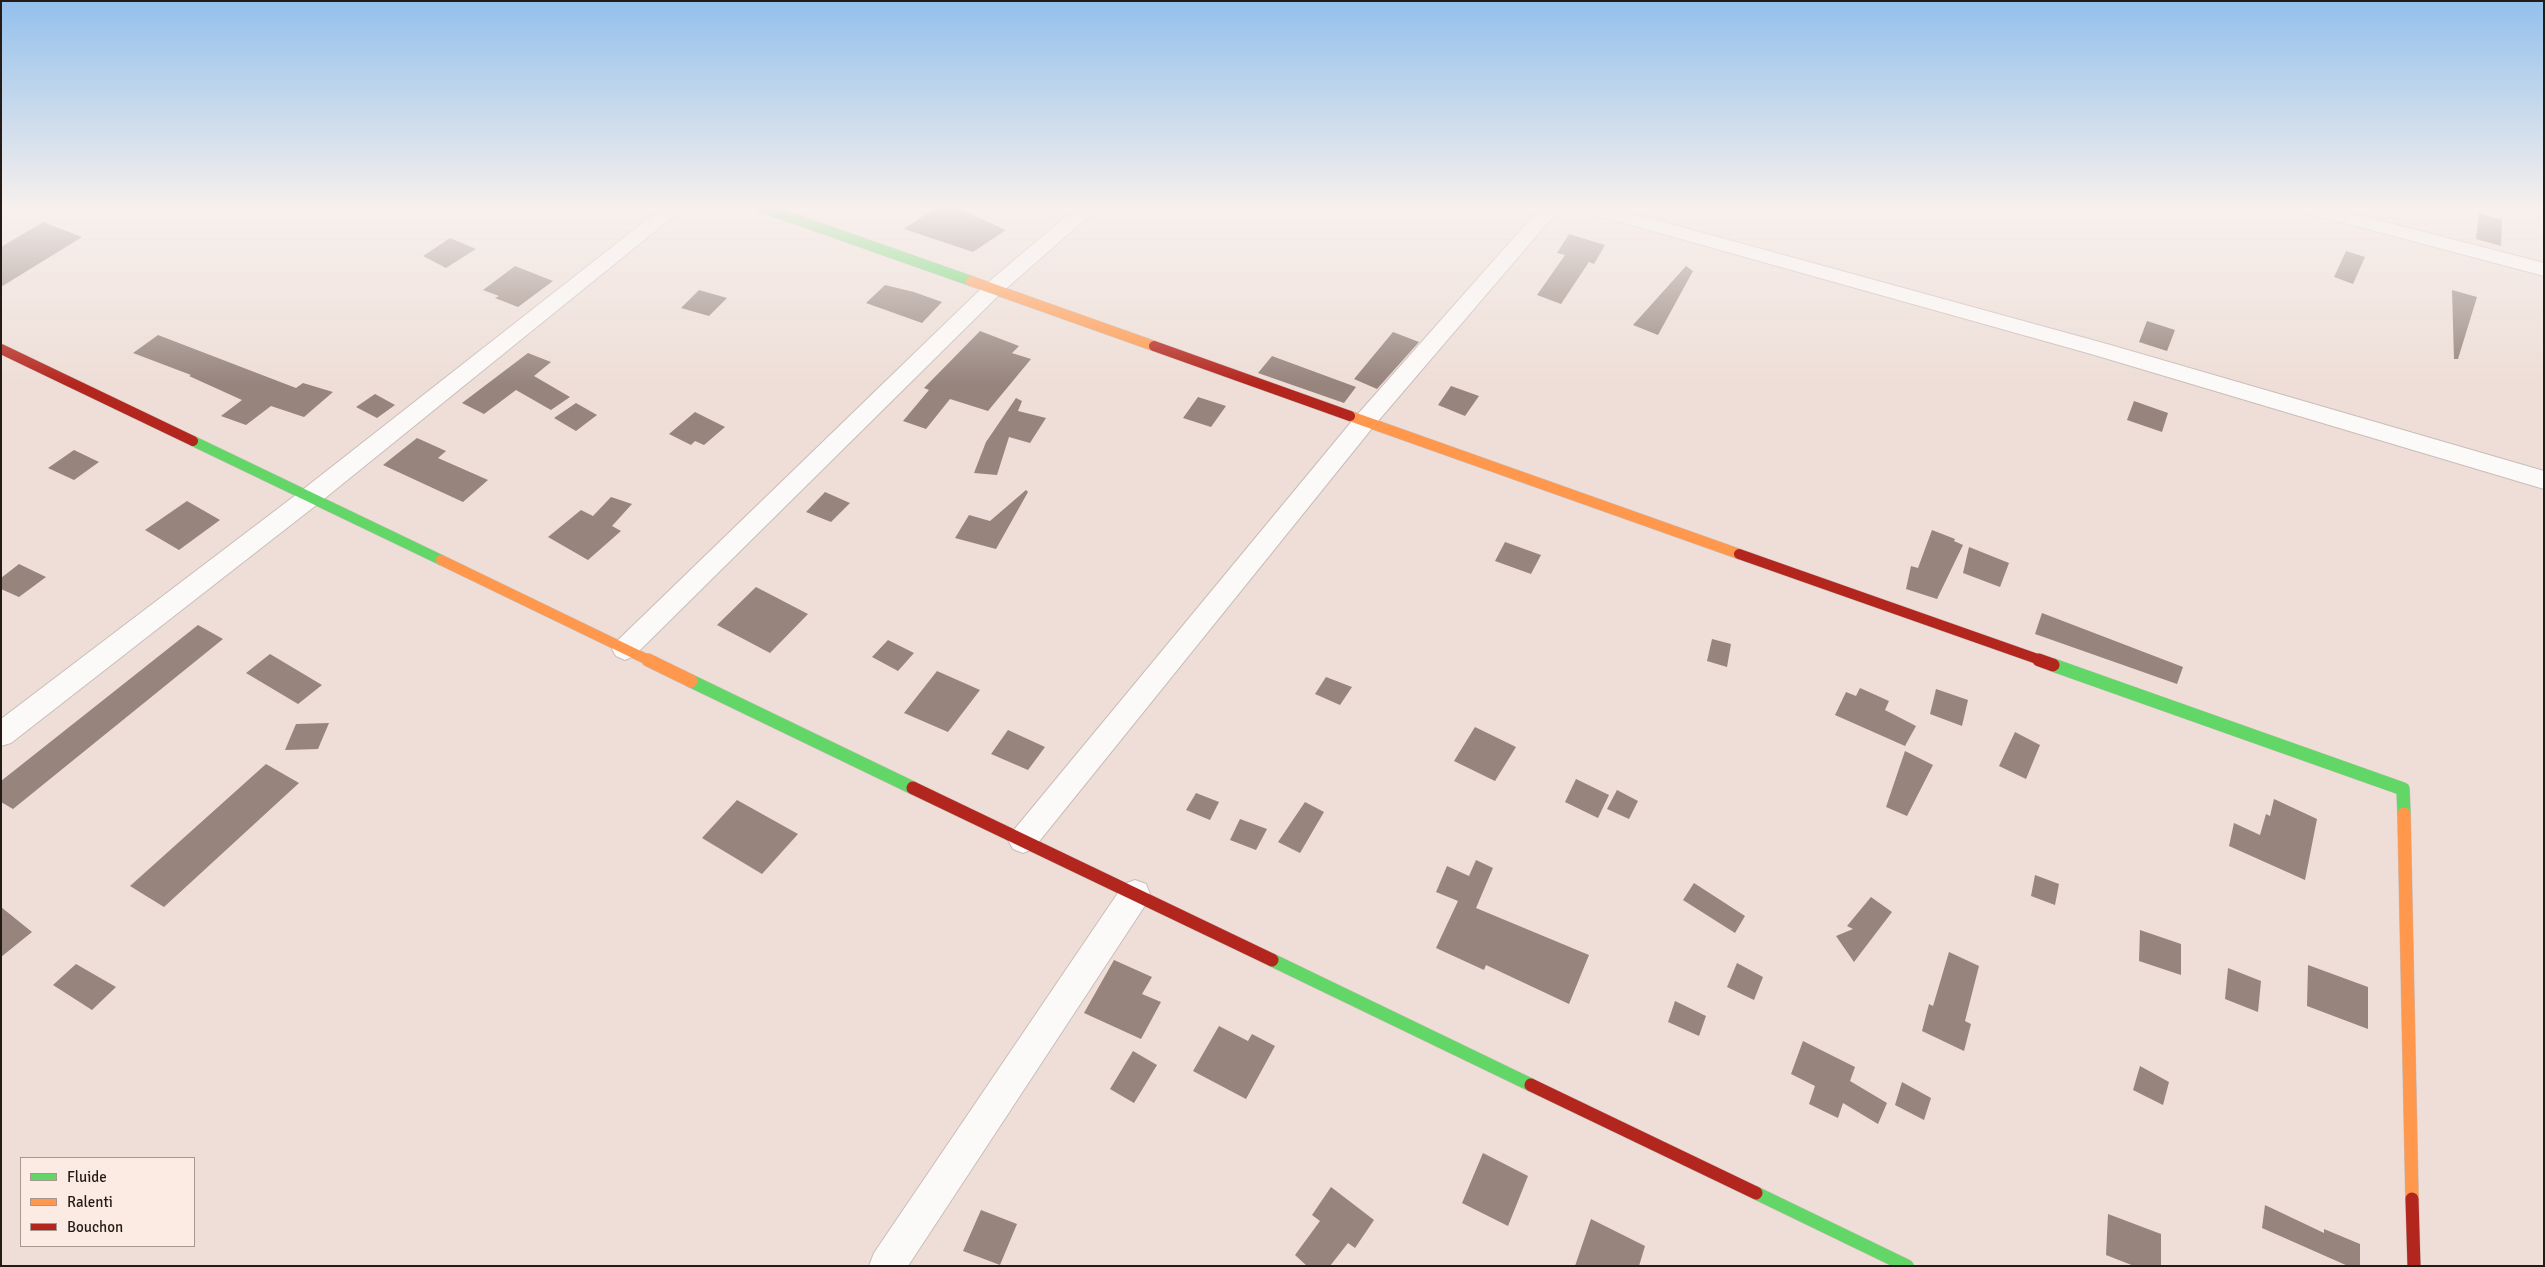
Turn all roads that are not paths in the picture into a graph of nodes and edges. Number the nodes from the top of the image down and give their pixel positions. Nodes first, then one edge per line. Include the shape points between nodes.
1 (600, 266) edge
2 (929, 266) edge
3 (1020, 266) edge
4 (1499, 266) edge
5 (1803, 266) edge
6 (2530, 266) edge
7 (2544, 270) edge
8 (993, 289) junction
9 (1, 349) edge
10 (1365, 421) junction
11 (2544, 480) edge
12 (310, 497) junction
13 (625, 649) junction
14 (1, 735) edge
15 (1023, 840) junction
16 (1135, 894) junction
17 (887, 1266) edge
18 (1907, 1266) edge
19 (2414, 1266) edge

1 - 12 street
2 - 8 street
3 - 8 street
4 - 10 street
5 - 11 street
6 - 7 street
8 - 10 street
8 - 13 street
9 - 12 street
10 - 15 street
10 - 19 street via 2402,789
12 - 13 street
12 - 14 street
13 - 15 street
15 - 16 street
16 - 17 street
16 - 18 street

